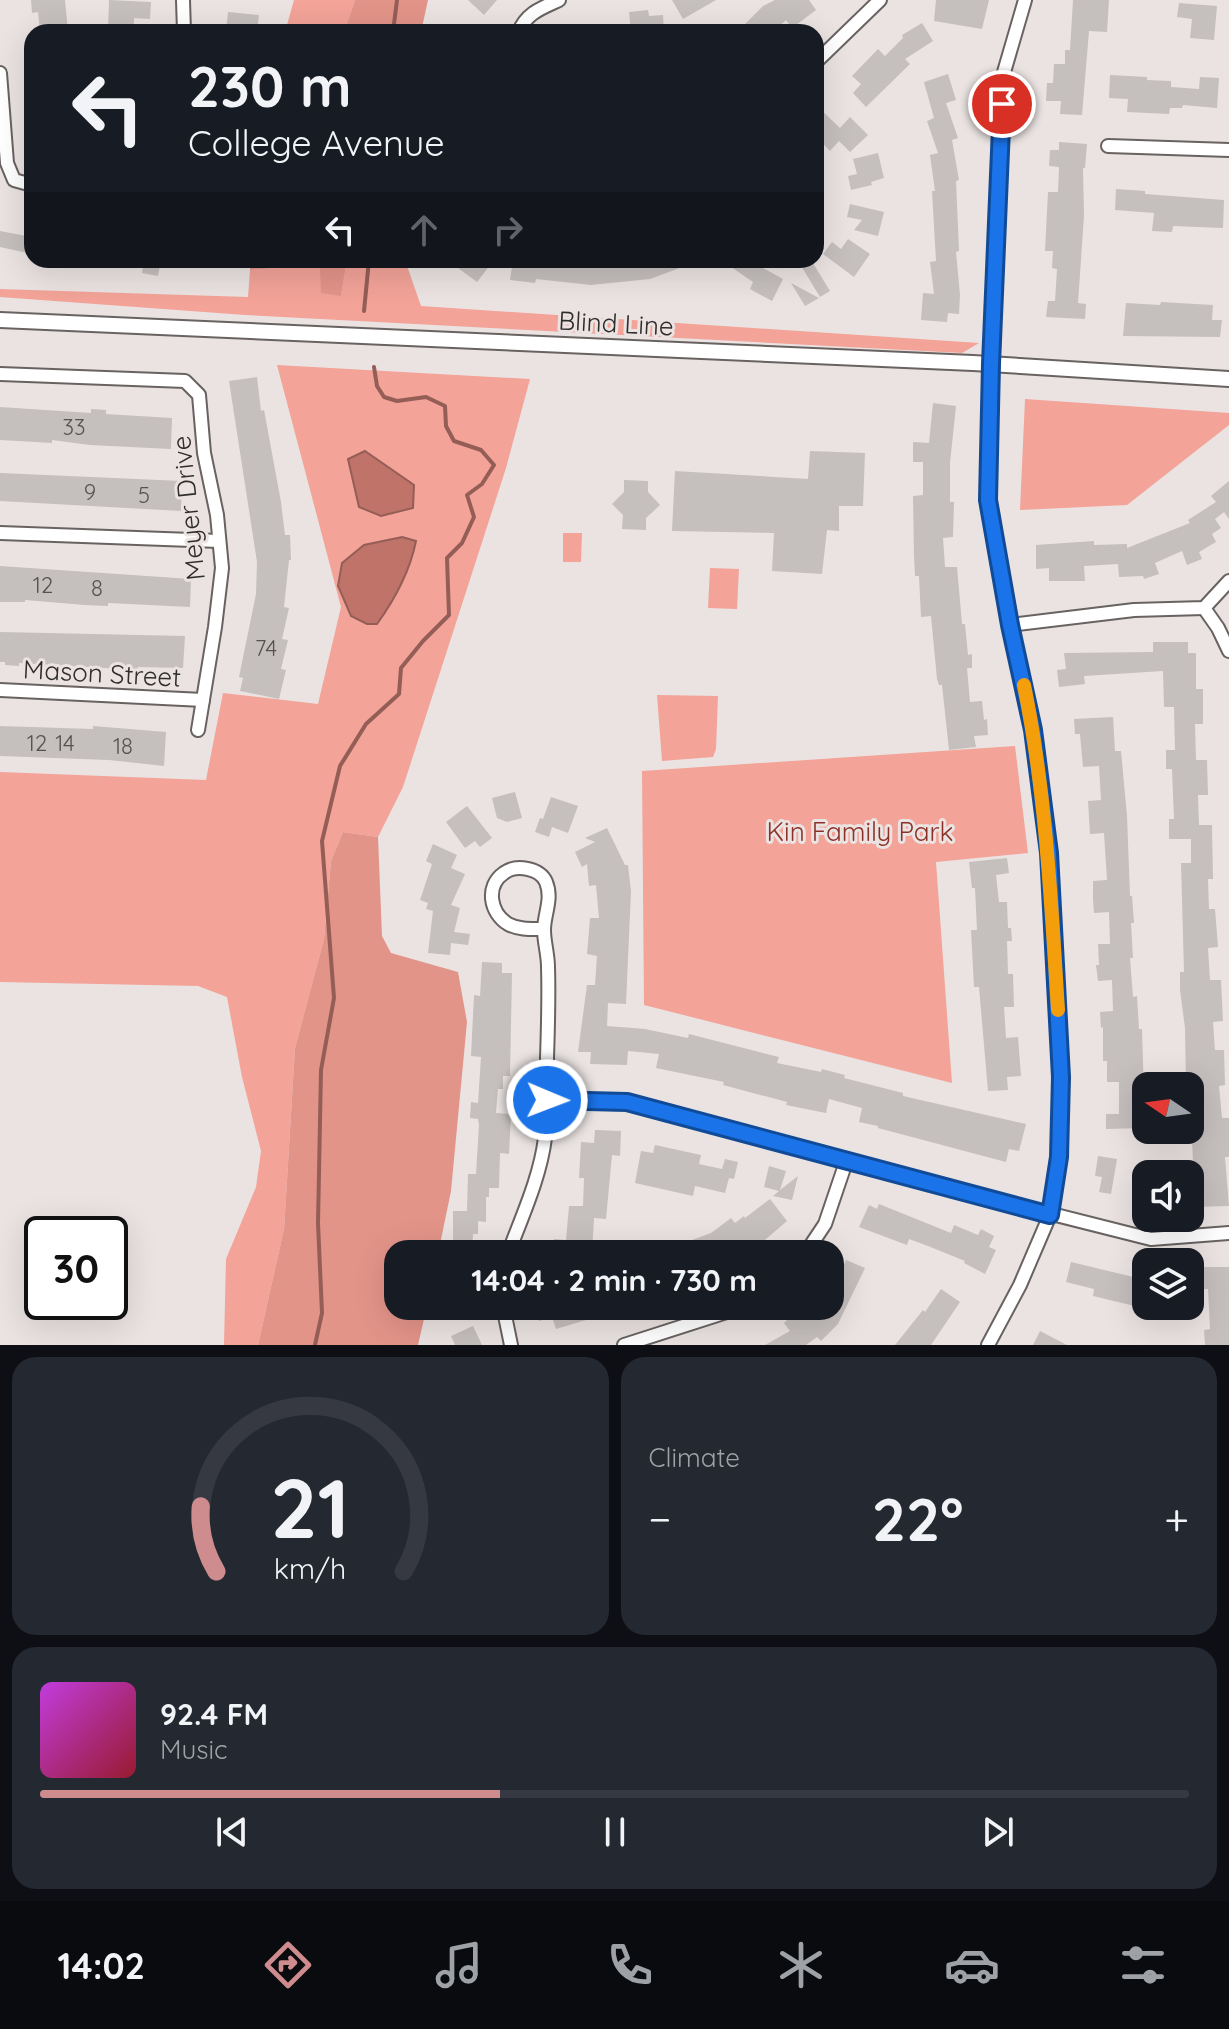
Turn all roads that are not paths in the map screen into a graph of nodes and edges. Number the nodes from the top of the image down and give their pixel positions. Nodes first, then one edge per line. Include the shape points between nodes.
1 (183, 0) edge
2 (559, 0) edge
3 (880, 0) edge
4 (1025, 0) edge
5 (184, 24) edge
6 (522, 24) edge
7 (824, 54) edge
8 (0, 73) edge
9 (1108, 146) dead end
10 (1229, 150) edge
11 (24, 183) edge
12 (0, 320) edge
13 (991, 364) junction
14 (0, 374) edge
15 (1229, 379) edge
16 (0, 533) edge
17 (219, 541) junction
18 (1229, 581) edge
19 (1204, 608) junction
20 (1010, 625) junction
21 (1229, 651) edge
22 (0, 690) edge
23 (203, 700) junction
24 (198, 730) dead end
25 (544, 929) junction
26 (547, 1100) junction
27 (846, 1162) junction
28 (1050, 1215) junction
29 (1229, 1233) edge
30 (514, 1240) edge
31 (814, 1240) edge
32 (506, 1320) edge
33 (702, 1320) edge
34 (511, 1345) edge
35 (624, 1345) edge
36 (988, 1345) edge

1 - 5 street
2 - 6 street
3 - 7 street
4 - 13 street via 1002,79
8 - 11 street via 7,163 14,180
9 - 10 street
12 - 13 street, Blind Line
13 - 15 street, Blind Line
13 - 20 street via 988,500
14 - 17 street, Meyer Drive via 185,381 199,395
16 - 17 street
17 - 23 street, Meyer Drive via 222,568
18 - 19 street
19 - 20 street via 1134,610
19 - 21 street
20 - 28 street via 1033,730 1049,853 1061,1077 1059,1157
22 - 23 street, Mason Street
23 - 24 street, Meyer Drive
25 - 25 street via 549,906 543,877 533,870 505,871 495,882 493,908 509,925
25 - 26 street
26 - 27 street via 627,1102
26 - 30 street via 542,1157
27 - 28 street
27 - 31 street
28 - 29 street via 1151,1239
28 - 36 street
32 - 34 street
33 - 35 street

